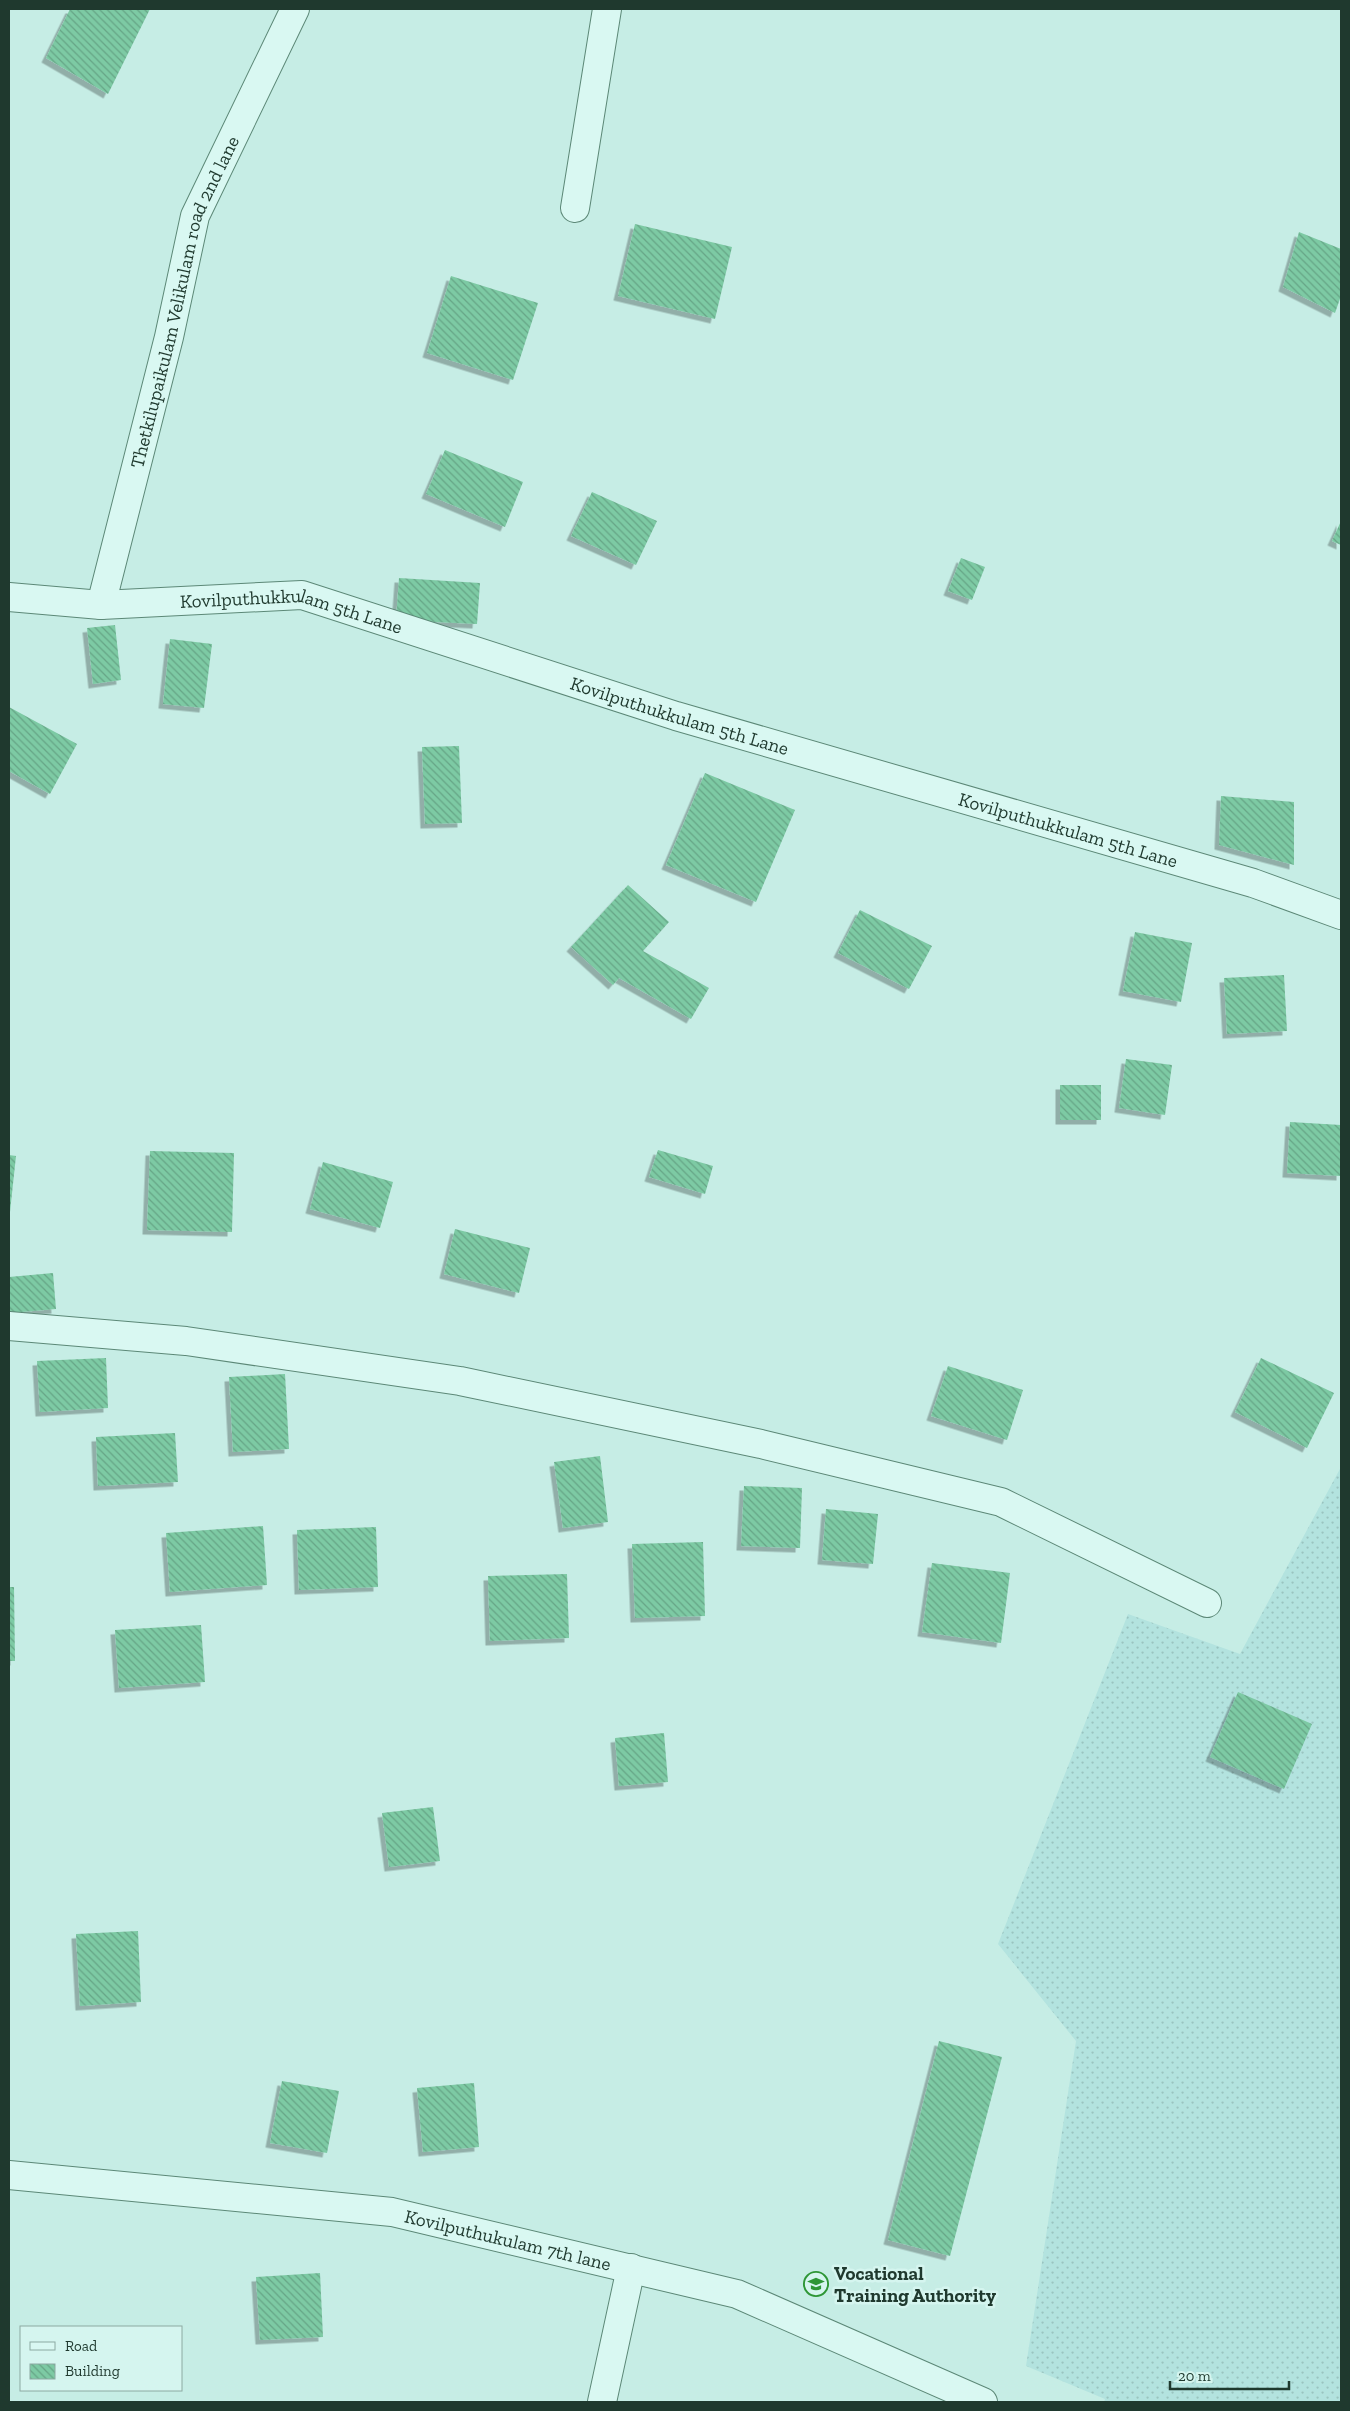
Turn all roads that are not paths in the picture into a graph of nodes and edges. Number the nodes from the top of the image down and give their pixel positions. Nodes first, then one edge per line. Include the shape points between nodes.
1 (295, 9) edge
2 (608, 9) edge
3 (575, 208) dead end
4 (9, 597) edge
5 (101, 605) junction
6 (1341, 914) edge
7 (9, 1326) edge
8 (1207, 1603) dead end
9 (9, 2175) edge
10 (631, 2268) junction
11 (602, 2402) edge
12 (983, 2402) edge

1 - 5 street, Thetkilupaikulam Velikulam road 2nd lane via 195,216 169,337
2 - 3 street
4 - 5 street, Kovilputhukkulam 5th Lane
5 - 6 street, Kovilputhukkulam 5th Lane via 302,595 676,716 1253,883
7 - 8 street via 186,1341 460,1381 761,1444 1001,1502
9 - 10 street, Kovilputhukulam 7th lane via 392,2212
10 - 11 street
10 - 12 street, Kovilputhukulam 7th lane via 737,2294

